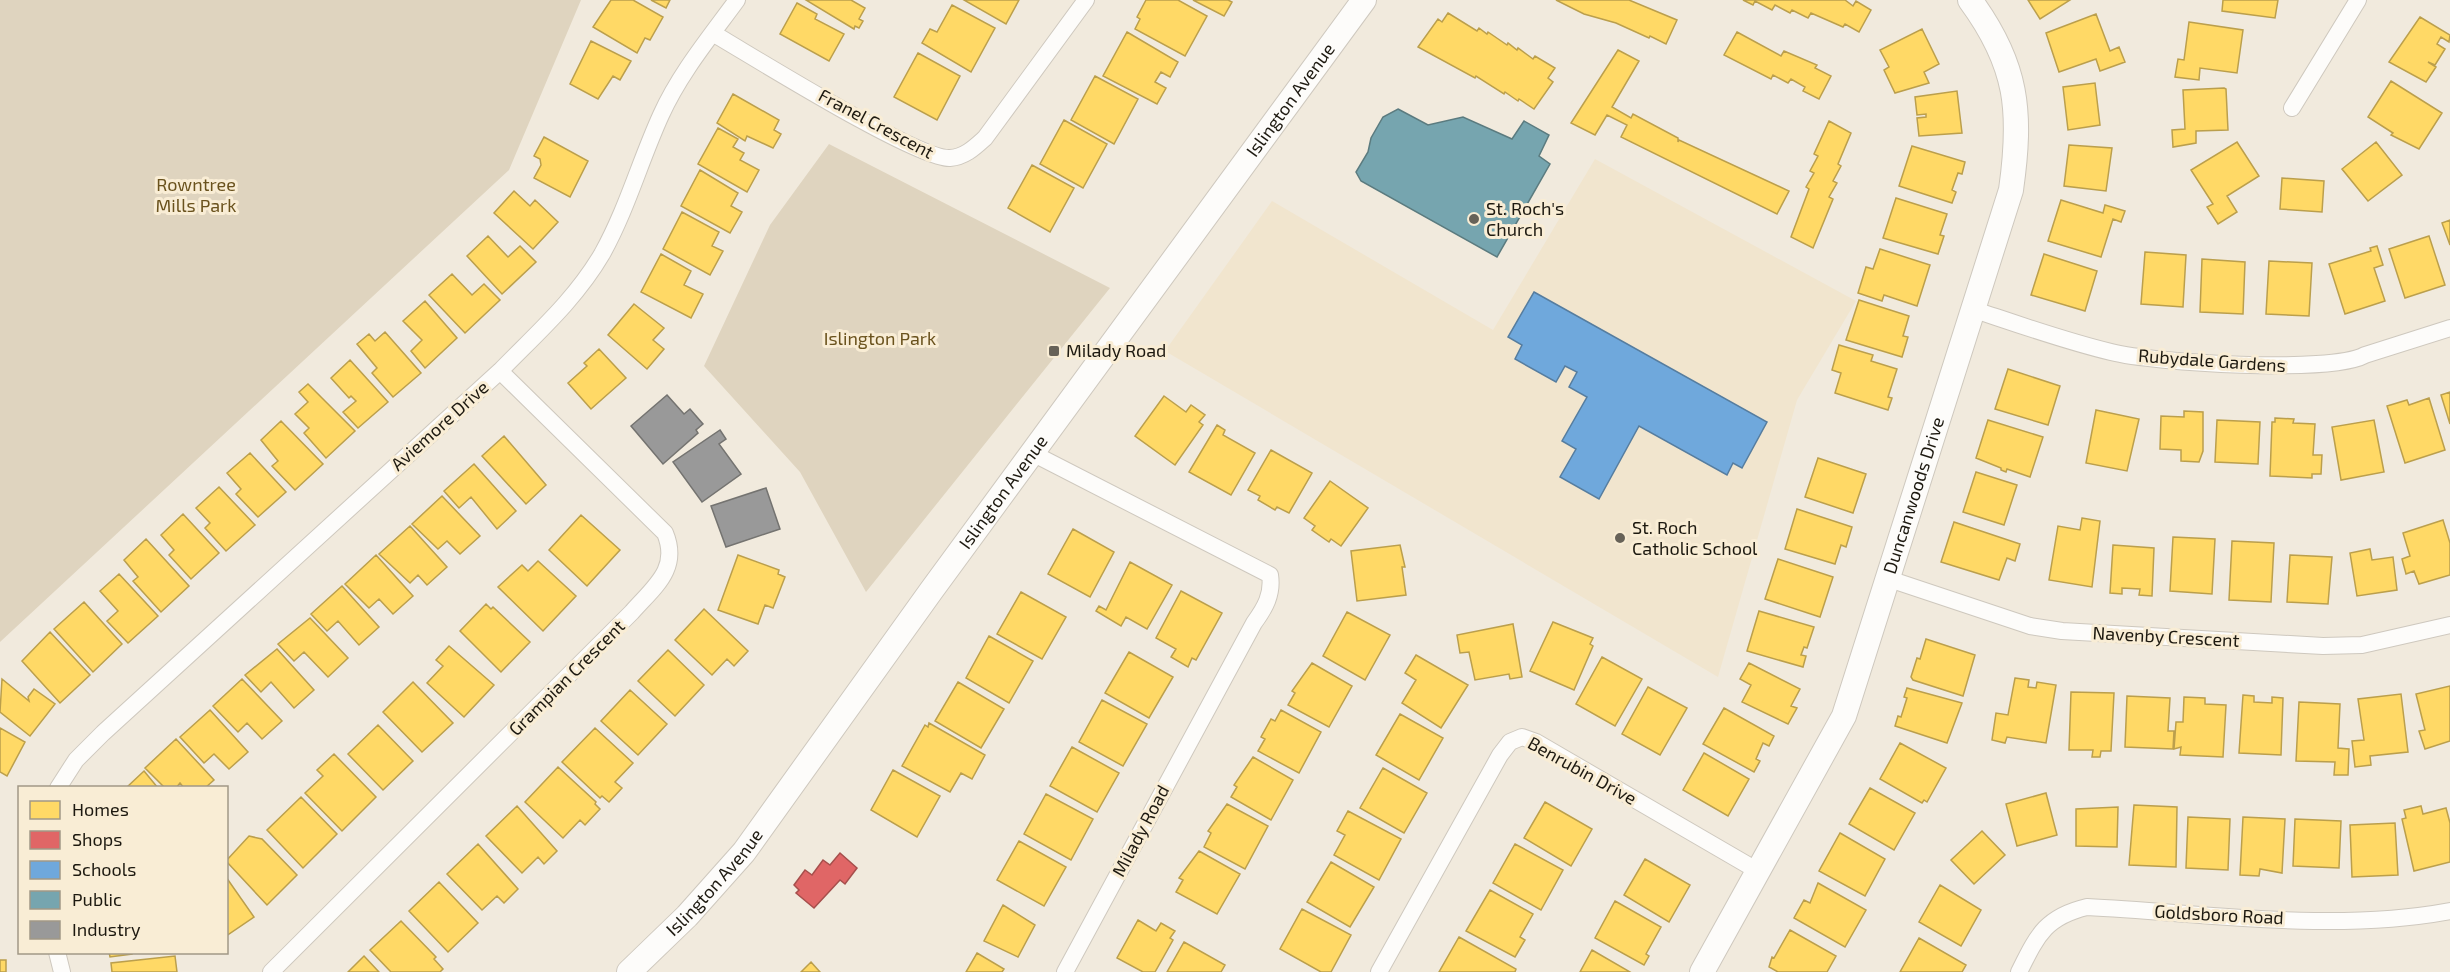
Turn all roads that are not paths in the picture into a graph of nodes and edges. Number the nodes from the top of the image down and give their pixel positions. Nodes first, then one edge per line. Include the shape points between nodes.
1 (737, 0) edge
2 (1086, 0) edge
3 (1364, 0) edge
4 (1970, 0) edge
5 (2358, 0) edge
6 (714, 34) junction
7 (2292, 108) dead end
8 (1975, 310) junction
9 (2450, 328) edge
10 (500, 371) junction
11 (1032, 453) junction
12 (1888, 579) junction
13 (2450, 625) edge
14 (59, 786) edge
15 (1758, 871) junction
16 (2450, 911) edge
17 (58, 954) edge
18 (62, 972) edge
19 (271, 972) edge
20 (629, 972) edge
21 (1065, 972) edge
22 (1379, 972) edge
23 (1702, 972) edge
24 (2019, 972) edge

1 - 6 street, Aviemore Drive
2 - 6 street, Franel Crescent via 985,138 968,153 951,158 936,157 894,137
3 - 11 main road, Islington Avenue
4 - 8 main road, Duncanwoods Drive via 1987,22 2004,56 2016,95 2018,140 2011,190
5 - 7 street
6 - 10 street, Aviemore Drive via 661,114 632,191 602,254 560,312
8 - 9 street, Rubydale Gardens via 2113,353 2155,359 2298,366 2355,361
8 - 12 main road, Duncanwoods Drive
10 - 14 street, Aviemore Drive via 103,734 76,760
10 - 19 street, Grampian Crescent via 665,533 671,547 666,573 615,629
11 - 20 main road, Islington Avenue via 744,852 687,916
11 - 21 street, Milady Road via 1270,575 1272,585 1265,609
12 - 13 street, Navenby Crescent via 2030,626 2062,631 2323,646 2362,645
12 - 15 main road, Duncanwoods Drive via 1844,716
15 - 22 street, Benrubin Drive via 1522,737 1510,742 1500,755
15 - 23 main road, Duncanwoods Drive
16 - 24 street, Goldsboro Road via 2347,921 2087,907 2052,920
17 - 18 street

